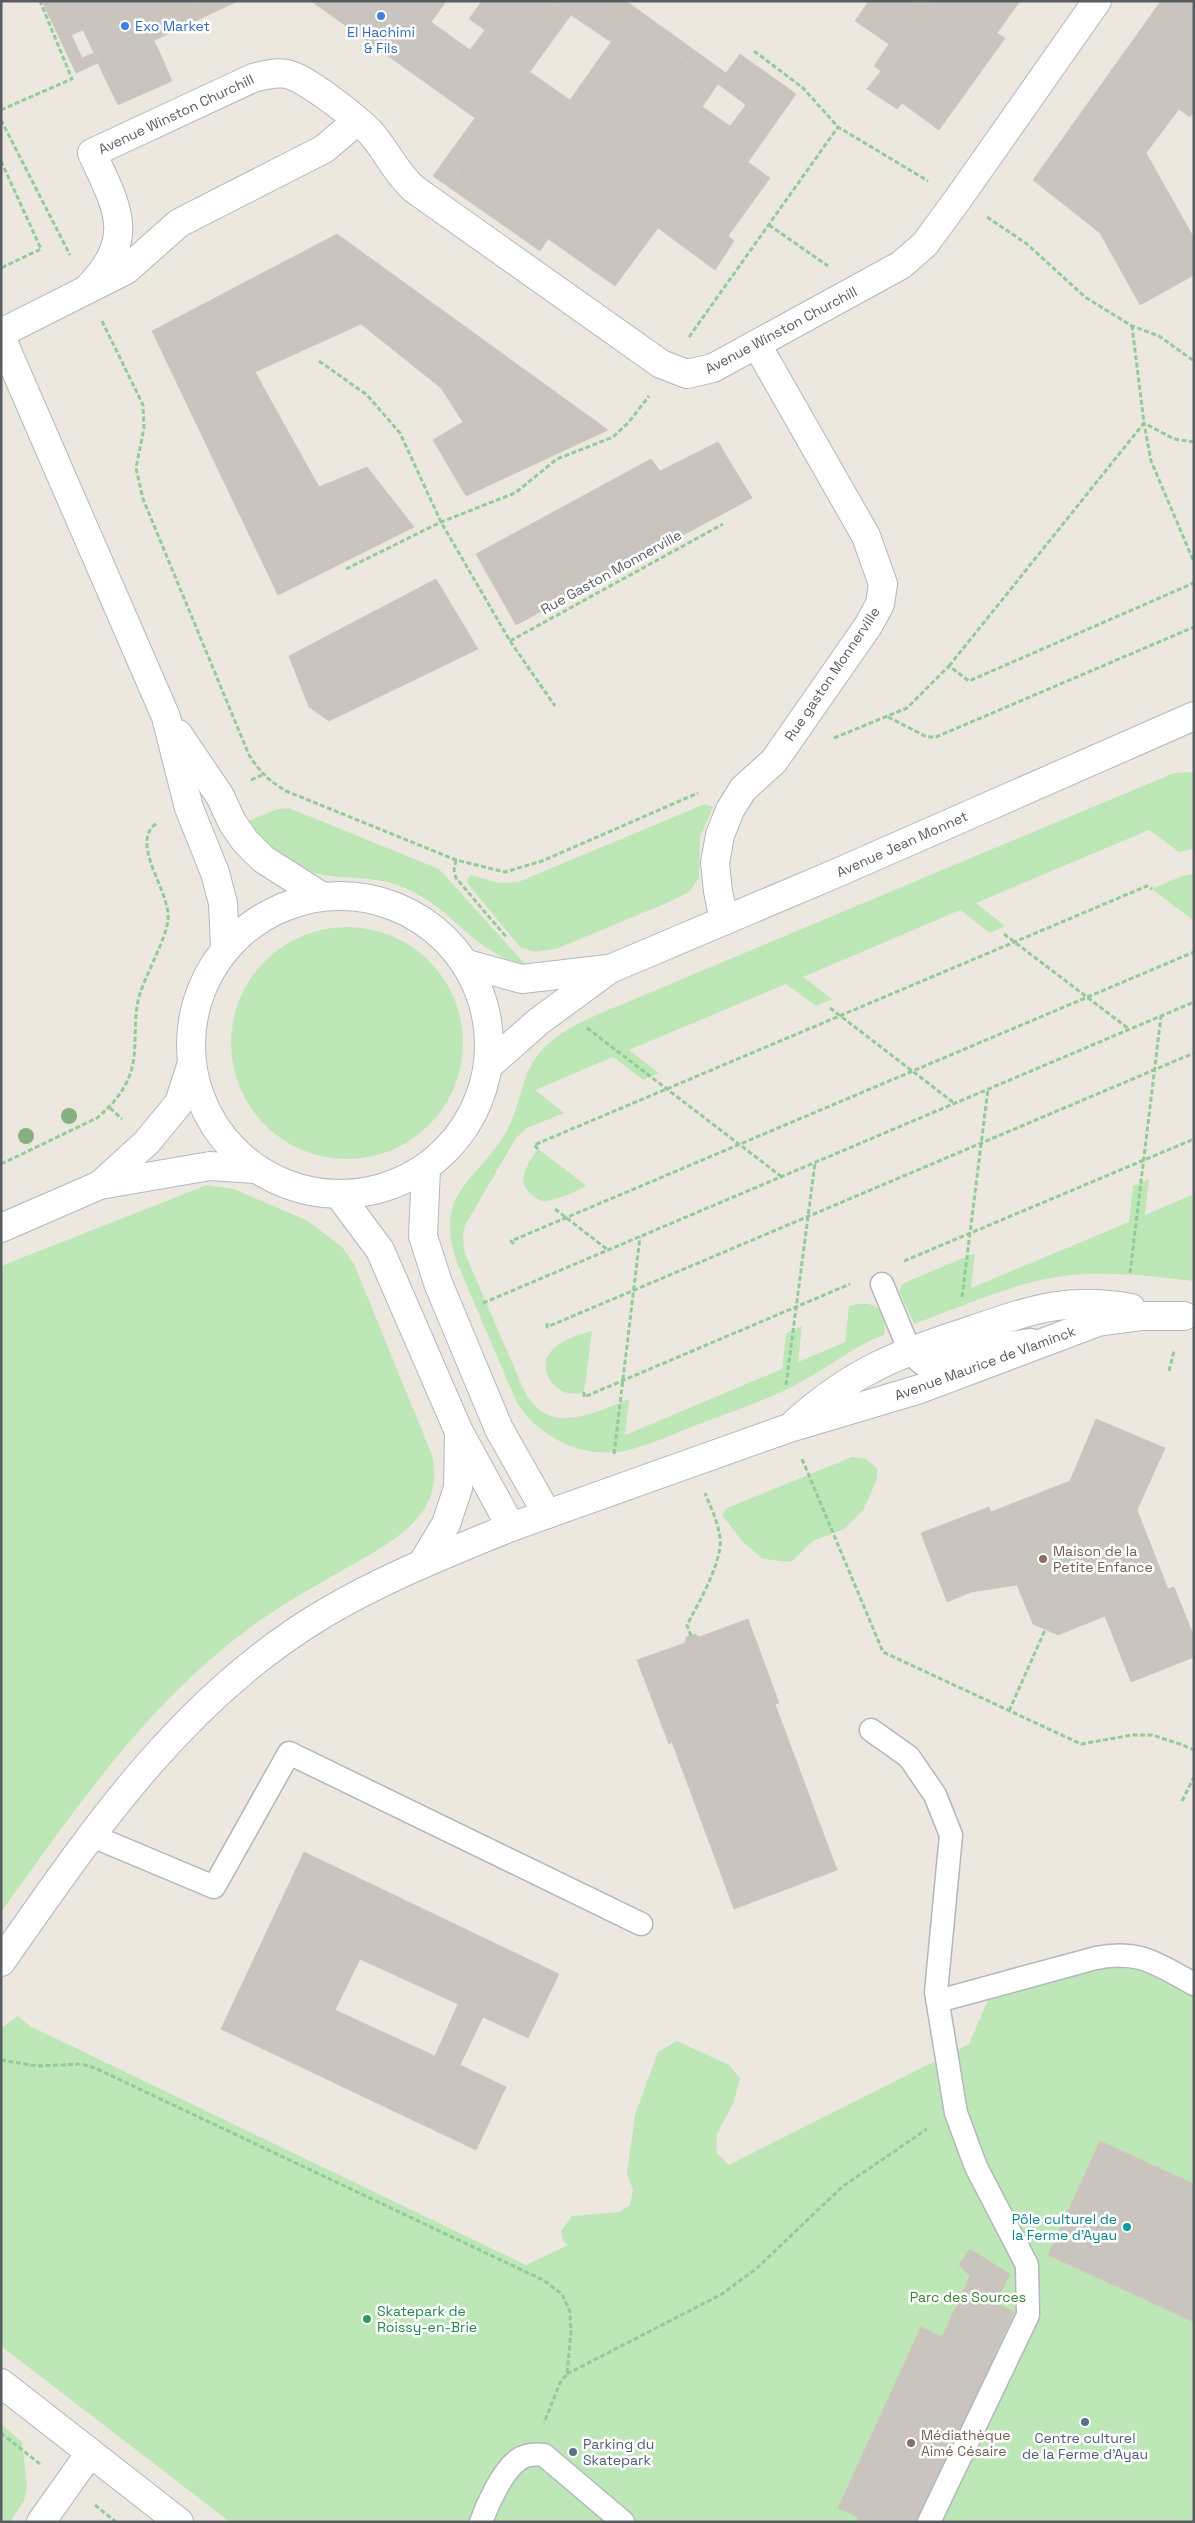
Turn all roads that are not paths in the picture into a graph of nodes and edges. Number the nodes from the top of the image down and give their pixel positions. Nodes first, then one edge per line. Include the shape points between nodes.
1 (1097, 1) edge
2 (357, 121) junction
3 (87, 289) junction
4 (1, 335) edge
5 (757, 345) junction
6 (1194, 716) edge
7 (166, 717) junction
8 (321, 896) junction
9 (724, 921) junction
10 (226, 948) junction
11 (467, 964) junction
12 (610, 969) junction
13 (489, 1065) junction
14 (191, 1066) junction
15 (426, 1168) junction
16 (254, 1169) junction
17 (100, 1185) junction
18 (339, 1195) junction
19 (1, 1228) edge
20 (882, 1284) dead end
21 (1189, 1317) edge
22 (1046, 1340) junction
23 (909, 1350) junction
24 (789, 1428) junction
25 (458, 1432) junction
26 (547, 1514) junction
27 (511, 1528) junction
28 (422, 1564) junction
29 (871, 1730) dead end
30 (90, 1835) junction
31 (641, 1924) dead end
32 (1, 1962) edge
33 (1194, 1984) edge
34 (938, 2002) junction
35 (1, 2383) edge
36 (90, 2453) junction
37 (41, 2522) edge
38 (179, 2522) edge
39 (480, 2522) edge
40 (622, 2522) edge
41 (928, 2522) edge

1 - 5 street, Avenue Winston Churchill via 925,244 907,261
2 - 3 street via 324,149 179,223 137,262
2 - 3 street, Avenue Winston Churchill via 302,80 287,74 271,74 253,78 92,153 116,205 119,229 110,260
2 - 5 street, Avenue Winston Churchill via 370,132 402,178 414,189 661,364 675,371 698,373
3 - 4 street
4 - 7 street
5 - 9 street, Rue gaston Monnerville via 866,536 882,584 880,604 868,626 774,760 743,789 730,810 720,835 715,863
6 - 9 street, Avenue Jean Monnet
7 - 8 street via 251,847 263,859
7 - 10 street via 189,808 215,873 222,903
8 - 10 street via 285,905 252,923
8 - 11 street via 364,897 404,909 439,933
9 - 12 street, Avenue Jean Monnet
10 - 14 street via 203,984 191,1024
11 - 12 street, Avenue Jean Monnet via 522,979
11 - 13 street via 487,1013
12 - 13 street, Avenue Jean Monnet via 539,1021
13 - 15 street via 478,1105 461,1134
14 - 16 street via 202,1105 224,1140
14 - 17 street via 179,1103 147,1142
15 - 18 street via 400,1183
15 - 26 street via 423,1236 438,1283 499,1429
16 - 17 street via 210,1166
16 - 18 street via 295,1188
17 - 19 street
18 - 25 street via 380,1250
20 - 23 lane
21 - 22 street, Avenue Maurice de Vlaminck via 1113,1319
21 - 23 street, Avenue Maurice de Vlaminck via 1093,1303 1059,1304 1037,1308
22 - 23 lane via 994,1345 929,1366 917,1361
22 - 24 street, Avenue Maurice de Vlaminck via 920,1388
23 - 24 street, Avenue Maurice de Vlaminck via 875,1365 830,1392
24 - 26 street, Avenue Maurice de Vlaminck
25 - 27 street
25 - 28 street via 458,1488 446,1524
26 - 27 street, Avenue Maurice de Vlaminck
27 - 28 street, Avenue Maurice de Vlaminck
28 - 30 street, Avenue Maurice de Vlaminck via 325,1613 256,1661 193,1714
29 - 34 lane via 909,1757 935,1795 951,1835 936,1992
30 - 31 lane via 214,1887 289,1753
30 - 32 street, Avenue Maurice de Vlaminck
33 - 34 lane via 1147,1960 1118,1954
34 - 41 lane via 956,2113 976,2167 1027,2265 1028,2315
35 - 36 street
36 - 37 street
36 - 38 street
39 - 40 lane via 500,2482 516,2460 531,2454 544,2455

